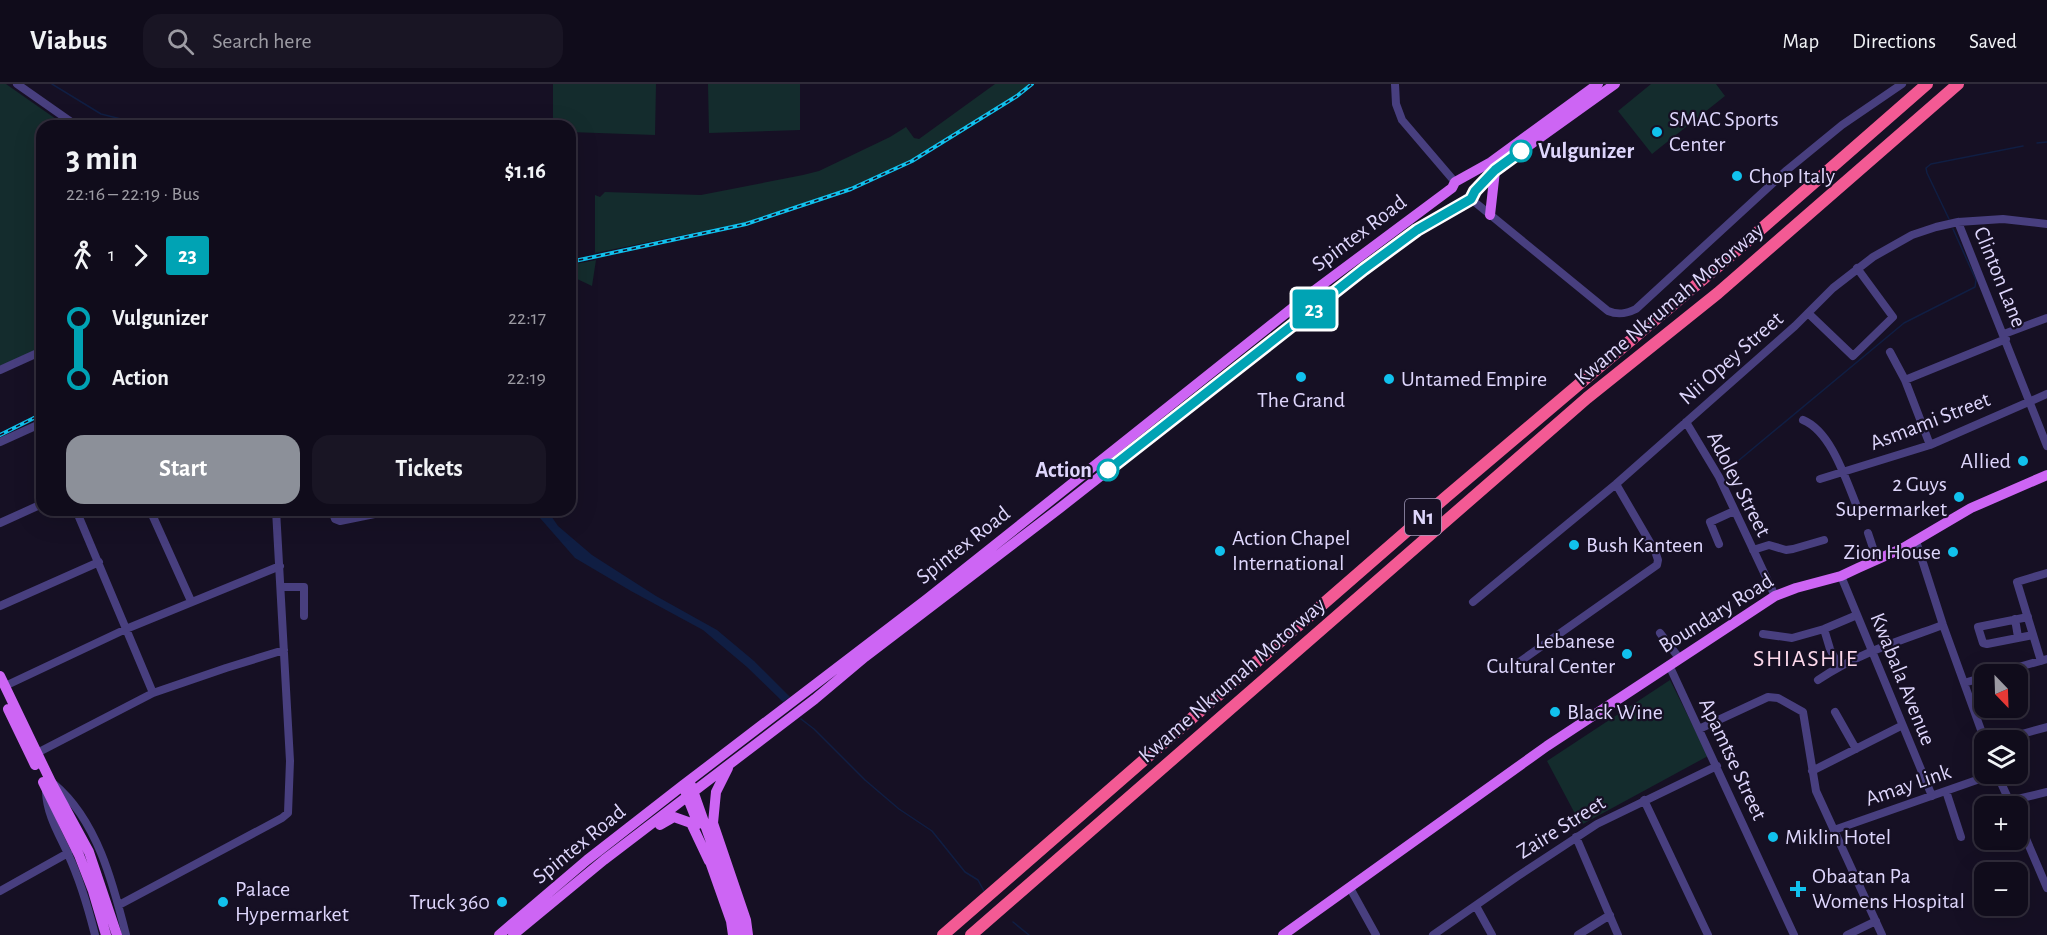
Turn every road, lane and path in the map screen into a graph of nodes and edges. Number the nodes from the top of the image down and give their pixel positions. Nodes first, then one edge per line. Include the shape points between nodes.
1 (17, 84) edge
2 (1395, 84) edge
3 (1598, 84) edge
4 (1615, 84) edge
5 (1902, 84) edge
6 (1917, 84) edge
7 (1927, 84) edge
8 (1958, 84) edge
9 (1969, 84) edge
10 (1905, 102) junction
11 (1932, 107) junction
12 (68, 120) edge
13 (1495, 170) junction
14 (1457, 183) junction
15 (1470, 197) junction
16 (1490, 215) junction
17 (1958, 222) junction
18 (2047, 224) edge
19 (1857, 268) junction
20 (1808, 313) junction
21 (2047, 318) edge
22 (2005, 336) junction
23 (1890, 352) dead end
24 (36, 354) edge
25 (0, 370) edge
26 (1905, 380) junction
27 (2047, 394) edge
28 (2030, 401) junction
29 (1803, 420) dead end
30 (1686, 422) junction
31 (36, 426) edge
32 (0, 442) edge
33 (1930, 444) junction
34 (2047, 446) edge
35 (1842, 472) junction
36 (2047, 475) edge
37 (1820, 479) dead end
38 (1616, 484) junction
39 (36, 507) edge
40 (1858, 509) dead end
41 (1734, 511) junction
42 (79, 516) edge
43 (153, 516) edge
44 (276, 516) edge
45 (335, 516) edge
46 (365, 516) edge
47 (0, 524) edge
48 (1868, 533) dead end
49 (1824, 540) dead end
50 (1916, 541) junction
51 (1719, 544) dead end
52 (1753, 550) junction
53 (1876, 560) junction
54 (99, 562) junction
55 (280, 566) junction
56 (2047, 573) edge
57 (1840, 576) junction
58 (281, 587) junction
59 (1776, 596) junction
60 (191, 601) junction
61 (1473, 602) dead end
62 (0, 606) edge
63 (1857, 615) junction
64 (304, 616) dead end
65 (2028, 617) junction
66 (2015, 619) junction
67 (1943, 625) junction
68 (126, 629) junction
69 (1824, 629) junction
70 (1660, 633) dead end
71 (1763, 634) dead end
72 (2033, 636) junction
73 (2018, 638) junction
74 (284, 650) junction
75 (1872, 650) junction
76 (1679, 658) junction
77 (2044, 660) edge
78 (1669, 665) junction
79 (2028, 665) edge
80 (1839, 666) junction
81 (1508, 670) dead end
82 (1818, 680) dead end
83 (1974, 680) edge
84 (1964, 683) junction
85 (2, 685) edge
86 (153, 693) junction
87 (1835, 712) dead end
88 (1901, 726) junction
89 (2047, 727) edge
90 (1700, 729) junction
91 (1981, 730) edge
92 (2028, 732) edge
93 (1856, 749) junction
94 (37, 753) junction
95 (732, 762) junction
96 (1717, 766) junction
97 (1812, 771) junction
98 (1974, 781) edge
99 (48, 784) junction
100 (688, 788) junction
101 (1946, 791) junction
102 (2047, 792) edge
103 (1932, 796) junction
104 (2028, 798) edge
105 (1644, 800) junction
106 (1834, 830) junction
107 (1576, 837) junction
108 (1961, 837) dead end
109 (2028, 843) edge
110 (68, 853) junction
111 (709, 861) junction
112 (1, 887) edge
113 (1350, 888) junction
114 (2047, 888) edge
115 (98, 889) junction
116 (562, 895) junction
117 (119, 905) junction
118 (1476, 906) junction
119 (1610, 915) junction
120 (1876, 921) junction
121 (95, 935) edge
122 (106, 935) edge
123 (117, 935) edge
124 (126, 935) edge
125 (499, 935) edge
126 (513, 935) edge
127 (733, 935) edge
128 (740, 935) edge
129 (748, 935) edge
130 (943, 935) edge
131 (971, 935) edge
132 (1283, 935) edge
133 (1376, 935) edge
134 (1433, 935) edge
135 (1492, 935) edge
136 (1578, 935) edge
137 (1618, 935) edge
138 (1708, 935) edge
139 (1794, 935) edge
140 (1847, 935) edge
141 (1882, 935) edge

1 - 12 street
2 - 14 street via 1402,120
3 - 14 main road, Spintex Road
4 - 13 main road, Spintex Road
5 - 16 street via 1796,163 1627,313 1608,312
6 - 10 highway
7 - 10 highway, Kwame Nkrumah Motorway / N1
8 - 11 highway, Kwame Nkrumah Motorway / N1
9 - 11 highway
10 - 130 highway, Kwame Nkrumah Motorway / N1
11 - 131 highway, Kwame Nkrumah Motorway / N1 via 1736,278 1587,398
13 - 15 main road, Spintex Road
13 - 16 main road
14 - 15 main road via 1472,182
14 - 15 main road via 1454,198
14 - 100 main road, Spintex Road via 1306,297
15 - 16 street
15 - 95 main road, Spintex Road via 1364,269
17 - 18 street, Nii Opey Street via 2003,219
17 - 19 street, Nii Opey Street via 1912,235
17 - 22 street, Clinton Lane
19 - 20 street, Nii Opey Street
19 - 20 street via 1893,316 1853,356
20 - 30 street, Nii Opey Street
21 - 22 street
22 - 26 street
22 - 28 street, Clinton Lane
23 - 26 street
24 - 25 street
26 - 33 street
27 - 28 street, Asmami Street
28 - 33 street, Asmami Street
28 - 34 street, Clinton Lane
29 - 35 street via 1814,424 1824,435
30 - 38 street, Nii Opey Street
30 - 41 street, Adoley Street
31 - 32 street
33 - 35 street, Asmami Street
35 - 37 street, Asmami Street
35 - 40 street
36 - 50 main road, Boundary Road via 1971,508
38 - 61 street, Nii Opey Street
38 - 81 street via 1655,551 1657,565
39 - 47 street
41 - 51 street via 1710,522
41 - 52 street, Adoley Street
42 - 54 street
43 - 60 street
44 - 55 street
45 - 46 street via 340,521
48 - 53 street
49 - 52 street via 1786,550 1769,545
50 - 53 main road, Boundary Road
50 - 67 street
52 - 59 street, Adoley Street
53 - 57 main road, Boundary Road
54 - 62 street
54 - 68 street
55 - 58 street
55 - 60 street
56 - 65 street via 2017,582
57 - 59 main road, Boundary Road
57 - 63 street, Kwabala Avenue
58 - 64 street via 304,587
58 - 74 street
59 - 76 main road, Boundary Road
60 - 68 street
63 - 69 street
63 - 75 street, Kwabala Avenue
65 - 66 street
65 - 72 street
66 - 73 street
66 - 73 street via 1978,627 1986,644
67 - 75 street
67 - 84 street
68 - 85 street
68 - 86 street
69 - 71 street via 1792,638
69 - 80 street
70 - 76 street
72 - 73 street
72 - 77 street
74 - 86 street
74 - 117 street via 290,761 288,813
75 - 80 street
75 - 88 street, Kwabala Avenue
76 - 78 main road, Boundary Road
77 - 79 street
78 - 90 street, Apamtse Street
78 - 113 main road, Boundary Road via 1486,789
80 - 82 street
83 - 84 street
84 - 91 street
85 - 94 main road
85 - 99 main road
86 - 94 street
87 - 93 street
88 - 93 street
88 - 103 street, Kwabala Avenue
89 - 92 street
90 - 96 street, Apamtse Street
90 - 97 street via 1768,697 1778,698 1803,711
93 - 97 street
94 - 99 main road
95 - 100 main road, Spintex Road
95 - 129 main road via 713,800 713,823
96 - 105 street, Zaire Street
96 - 139 street, Apamtse Street
97 - 106 street via 1816,791
98 - 101 street, Amay Link
99 - 110 street via 46,801
99 - 115 main road
99 - 117 street via 62,791 89,829
100 - 111 main road
100 - 116 main road, Spintex Road
100 - 125 main road, Spintex Road via 587,860
100 - 128 main road via 736,913
101 - 103 street, Amay Link
101 - 108 street
102 - 104 street
103 - 106 street, Amay Link
105 - 107 street, Zaire Street
105 - 138 street
106 - 120 street
107 - 118 street, Zaire Street
107 - 119 street
109 - 114 street
110 - 112 street
110 - 121 street via 85,895
111 - 116 main road via 691,823 668,818
111 - 127 main road
113 - 132 main road, Boundary Road
113 - 133 street
115 - 122 main road
115 - 123 main road
116 - 126 main road, Spintex Road
117 - 124 street
118 - 134 street, Zaire Street
118 - 135 street
119 - 136 street
119 - 137 street
120 - 140 street
120 - 141 street

